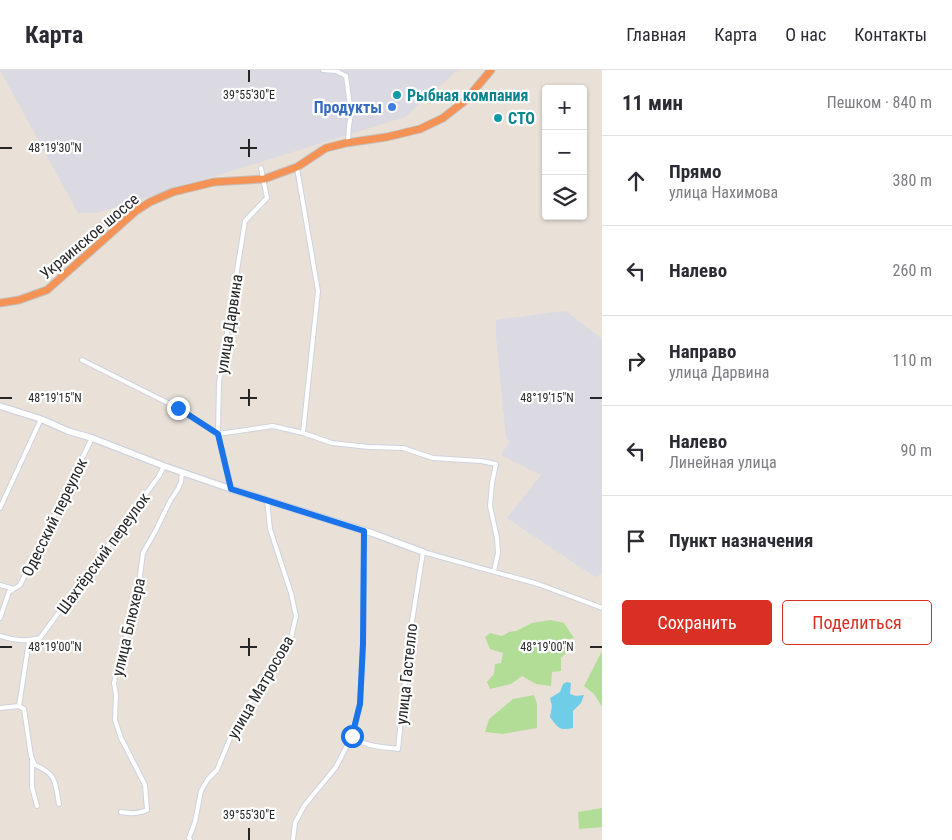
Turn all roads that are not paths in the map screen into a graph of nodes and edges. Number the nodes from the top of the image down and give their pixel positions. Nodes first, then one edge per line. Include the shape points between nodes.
1 (323, 70) edge
2 (491, 70) edge
3 (348, 142) junction
4 (296, 167) junction
5 (261, 168) dead end
6 (264, 179) junction
7 (0, 303) edge
8 (82, 360) dead end
9 (0, 406) edge
10 (41, 420) junction
11 (303, 433) junction
12 (218, 434) junction
13 (92, 438) junction
14 (164, 466) junction
15 (182, 472) junction
16 (231, 489) junction
17 (267, 500) junction
18 (0, 508) edge
19 (364, 531) junction
20 (423, 552) junction
21 (494, 571) junction
22 (0, 584) edge
23 (14, 589) junction
24 (602, 608) edge
25 (0, 618) edge
26 (0, 636) edge
27 (29, 641) junction
28 (20, 706) junction
29 (0, 708) edge
30 (352, 736) junction
31 (32, 757) junction
32 (59, 804) dead end
33 (37, 806) dead end
34 (121, 812) dead end
35 (189, 839) edge
36 (293, 840) edge

1 - 3 street via 346,76 351,114
2 - 3 highway, Украинское шоссе via 466,100 443,118 420,129
3 - 4 highway, Украинское шоссе via 326,148
4 - 6 highway, Украинское шоссе
4 - 11 street via 318,291
5 - 6 street, улица Дарвина
6 - 7 highway, Украинское шоссе via 214,182 172,192 150,202 47,290
6 - 12 street, улица Дарвина via 267,198 245,221 220,382
8 - 12 street via 178,408
9 - 10 street
10 - 13 street
10 - 18 street
11 - 12 street via 273,426
11 - 21 street via 332,444 403,448 433,458 496,464 490,506 498,553
12 - 16 street, улица Дарвина
13 - 14 street
13 - 23 street, Одесский переулок via 20,585
14 - 15 street
14 - 27 street, Шахтёрский переулок via 40,638
15 - 16 street
15 - 34 street, улица Блюхера via 178,489 144,553 137,598 114,683 115,720 145,785 147,810 130,814
16 - 17 street
17 - 19 street
17 - 35 street, улица Матросова via 270,529 296,616 291,638 268,680 246,707 217,770 208,779
19 - 20 street
19 - 30 street via 360,704
20 - 21 street
20 - 30 street, улица Гастелло via 410,634 398,749 374,746
21 - 24 street
22 - 23 street
23 - 25 street, Одесский переулок via 9,592
26 - 27 street
27 - 28 street
28 - 29 street
28 - 31 street via 24,709
30 - 36 street via 336,767 304,806 295,823
31 - 32 street via 35,765 54,778
31 - 33 street via 32,787

